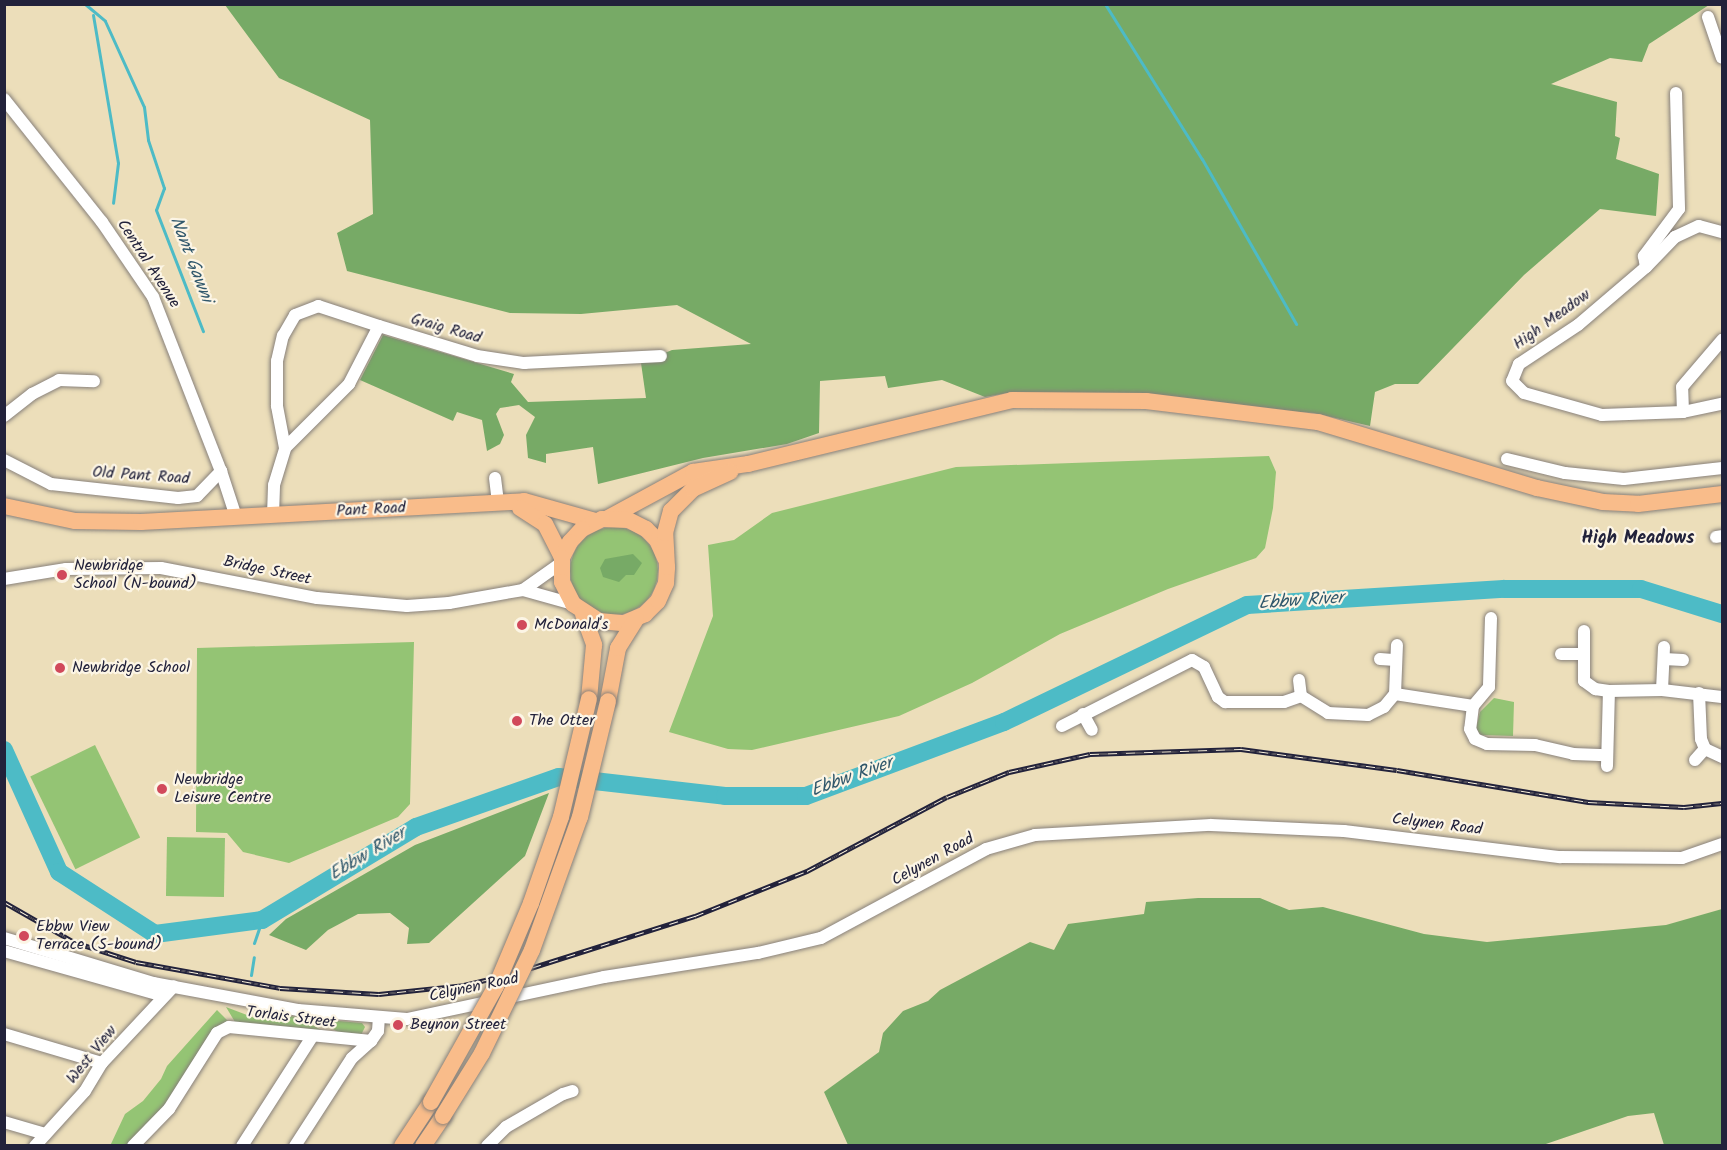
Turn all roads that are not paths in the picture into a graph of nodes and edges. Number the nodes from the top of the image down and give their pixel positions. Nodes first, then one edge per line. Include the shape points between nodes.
1 (1708, 16) dead end
2 (1722, 57) edge
3 (1676, 93) dead end
4 (4, 99) edge
5 (1722, 232) edge
6 (1646, 267) junction
7 (379, 326) junction
8 (1722, 340) edge
9 (661, 356) dead end
10 (94, 381) dead end
11 (1722, 404) edge
12 (1683, 412) junction
13 (4, 416) edge
14 (285, 448) junction
15 (1507, 459) dead end
16 (4, 460) edge
17 (748, 464) junction
18 (1722, 468) edge
19 (221, 471) junction
20 (495, 478) dead end
21 (1722, 494) edge
22 (502, 502) junction
23 (4, 506) edge
24 (273, 515) junction
25 (236, 517) junction
26 (602, 519) junction
27 (665, 558) junction
28 (562, 561) junction
29 (4, 579) edge
30 (523, 590) junction
31 (578, 609) junction
32 (1491, 618) dead end
33 (636, 619) junction
34 (1584, 631) dead end
35 (1397, 645) dead end
36 (1561, 654) dead end
37 (1584, 654) junction
38 (1380, 659) dead end
39 (1396, 660) junction
40 (1683, 660) dead end
41 (1299, 680) dead end
42 (1662, 690) junction
43 (1609, 691) junction
44 (1700, 693) junction
45 (1395, 694) junction
46 (1301, 696) junction
47 (1722, 697) edge
48 (1473, 706) junction
49 (1083, 714) junction
50 (1062, 726) dead end
51 (1092, 730) dead end
52 (1705, 749) junction
53 (1722, 757) edge
54 (1695, 760) dead end
55 (1722, 844) edge
56 (4, 938) edge
57 (4, 951) edge
58 (174, 986) junction
59 (164, 996) junction
60 (379, 1018) junction
61 (4, 1034) edge
62 (312, 1037) junction
63 (370, 1041) junction
64 (102, 1063) junction
65 (573, 1091) dead end
66 (4, 1122) edge
67 (45, 1134) junction
68 (35, 1146) edge
69 (133, 1146) edge
70 (242, 1146) edge
71 (295, 1146) edge
72 (402, 1146) edge
73 (423, 1146) edge
74 (487, 1146) edge

1 - 2 street
3 - 6 street, High Meadow via 1679,209 1644,256
4 - 19 street, Central Avenue via 102,222 153,297
5 - 6 street, High Meadow via 1699,226 1675,237
6 - 12 street, High Meadow via 1578,326 1519,364 1512,381 1524,393 1602,416
7 - 9 street, Graig Road via 477,356 524,363
7 - 14 street via 349,384
7 - 14 street, Graig Road via 318,306 295,315 283,336 277,361 277,406
8 - 12 street via 1682,387
10 - 13 street via 59,381 32,394
11 - 12 street, High Meadow
14 - 24 street via 274,485
15 - 18 street via 1565,473 1624,479
16 - 19 street, Old Pant Road via 51,484 178,498 196,496
17 - 21 main road via 1012,400 1146,401 1318,422 1570,497 1638,504
17 - 26 main road via 688,474
17 - 27 main road via 693,489 676,504 666,525
19 - 25 street
20 - 22 street
22 - 24 main road, Pant Road
22 - 26 main road, Pant Road via 524,501
22 - 28 main road, Pant Road via 531,513 545,524
23 - 25 main road, Pant Road via 75,521
24 - 25 main road, Pant Road
26 - 27 main road via 628,520 646,529 657,540
26 - 28 main road via 576,534
27 - 33 main road via 663,592 652,608
28 - 30 street, Bridge Street via 545,578
28 - 31 main road via 562,582
29 - 30 street, Bridge Street via 66,569 153,567 318,598 407,606
30 - 31 street, Bridge Street
31 - 33 main road via 606,623
31 - 72 main road, bridge via 594,645 589,699 564,807 531,903 496,986
32 - 48 street via 1489,687
33 - 73 main road, bridge via 618,648 577,828 532,950 482,1053
34 - 37 street
35 - 39 street
36 - 37 street
37 - 43 street via 1584,681 1595,689
38 - 39 street
39 - 45 street
40 - 42 street via 1664,653
41 - 46 street
42 - 43 street
42 - 44 street
43 - 48 street via 1607,761 1535,745 1487,744 1476,739 1470,729
44 - 47 street
44 - 52 street via 1699,727
45 - 46 street via 1384,707 1368,715 1328,713
45 - 48 street
46 - 49 street via 1265,704 1225,702 1218,697 1204,667 1192,660
49 - 50 street
49 - 51 street
52 - 53 street
52 - 54 street
55 - 60 street, Celynen Road via 1682,858 1560,857 1344,831 1211,825 1035,835 986,849 821,938 406,1018
56 - 58 street, Celynen Road via 115,973
57 - 59 street
58 - 59 street, West View
58 - 60 street, Celynen Road via 298,1010
59 - 64 street, West View
60 - 63 street via 378,1031
61 - 64 street
62 - 63 street, Torlais Street
62 - 69 street, Torlais Street via 229,1027 218,1033 169,1109
62 - 70 street
63 - 71 street via 352,1058
64 - 67 street, West View via 85,1091
65 - 74 street via 506,1127
66 - 67 street
67 - 68 street, West View

